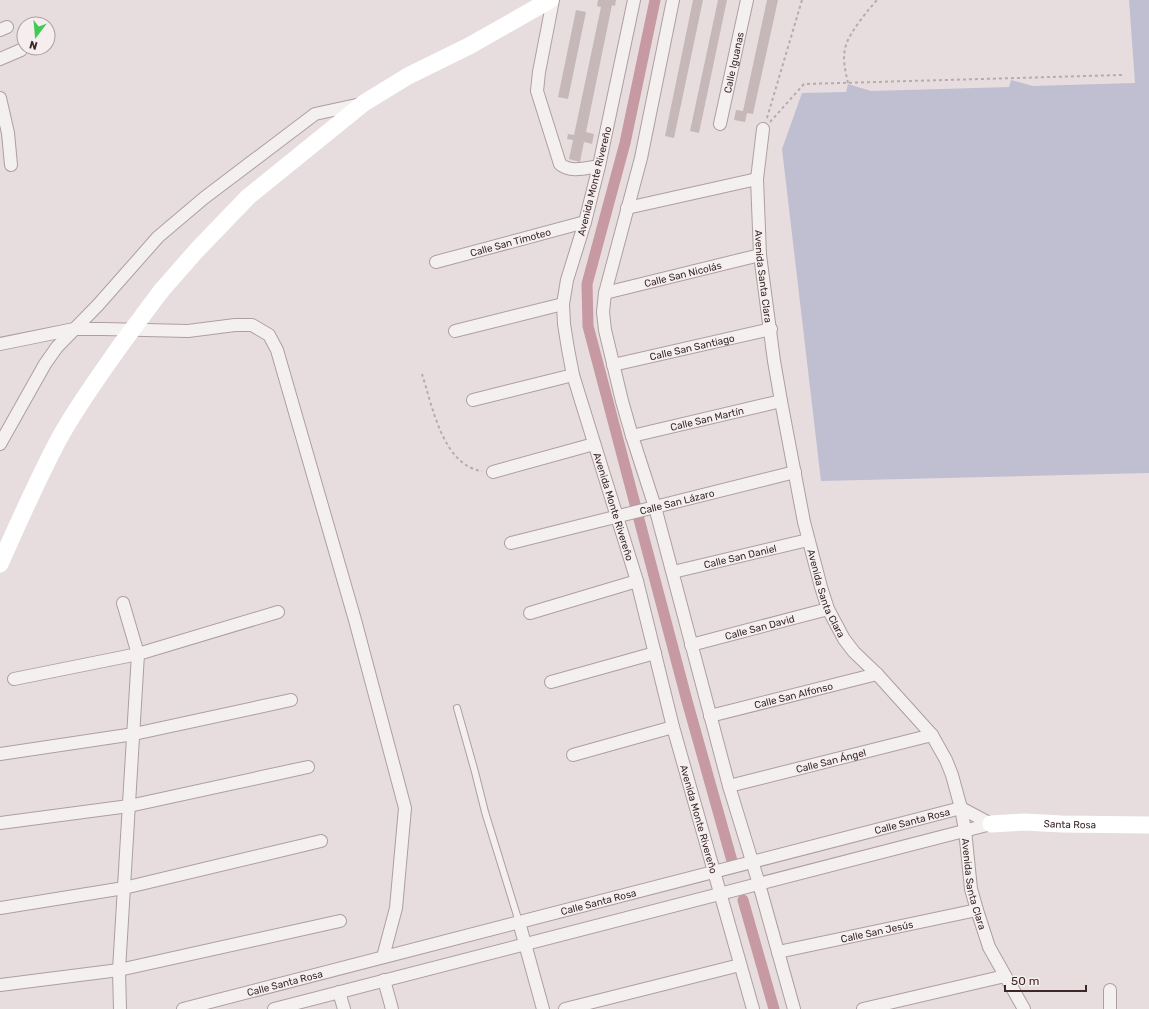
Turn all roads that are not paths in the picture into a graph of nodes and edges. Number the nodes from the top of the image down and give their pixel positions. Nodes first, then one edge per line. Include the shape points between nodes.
1 (550, 0) edge
2 (553, 0) edge
3 (634, 0) edge
4 (673, 0) edge
5 (747, 0) edge
6 (16, 52) edge
7 (0, 60) edge
8 (0, 98) edge
9 (364, 103) junction
10 (720, 124) dead end
11 (763, 129) road end
12 (11, 165) dead end
13 (599, 166) junction
14 (757, 179) junction
15 (627, 208) junction
16 (585, 222) junction
17 (760, 255) junction
18 (436, 262) dead end
19 (605, 292) junction
20 (563, 304) junction
21 (74, 329) junction
22 (771, 329) junction
23 (455, 331) dead end
24 (0, 344) edge
25 (613, 365) junction
26 (573, 375) junction
27 (473, 400) dead end
28 (781, 401) junction
29 (632, 436) junction
30 (0, 444) edge
31 (594, 444) junction
32 (493, 472) road end
33 (795, 472) junction
34 (654, 507) junction
35 (618, 516) junction
36 (808, 540) junction
37 (511, 543) dead end
38 (0, 564) edge
39 (673, 572) junction
40 (637, 581) junction
41 (123, 603) dead end
42 (828, 609) junction
43 (278, 612) dead end
44 (530, 613) dead end
45 (691, 645) junction
46 (655, 653) junction
47 (138, 654) junction
48 (878, 674) junction
49 (14, 679) dead end
50 (551, 682) dead end
51 (291, 700) dead end
52 (457, 708) dead end
53 (710, 716) junction
54 (673, 727) junction
55 (134, 734) junction
56 (932, 735) junction
57 (0, 754) edge
58 (573, 755) dead end
59 (308, 767) dead end
60 (729, 786) junction
61 (129, 806) junction
62 (961, 808) junction
63 (0, 823) edge
64 (991, 824) junction
65 (1149, 825) edge
66 (965, 830) junction
67 (322, 841) dead end
68 (751, 862) junction
69 (714, 871) junction
70 (759, 884) junction
71 (124, 888) junction
72 (721, 894) junction
73 (0, 908) edge
74 (977, 910) junction
75 (340, 921) dead end
76 (519, 922) junction
77 (525, 944) junction
78 (778, 952) junction
79 (383, 957) junction
80 (740, 965) junction
81 (119, 970) junction
82 (1005, 976) junction
83 (384, 980) junction
84 (0, 985) edge
85 (1110, 990) dead end
86 (339, 992) junction
87 (120, 1009) edge
88 (182, 1009) edge
89 (274, 1009) edge
90 (344, 1009) edge
91 (392, 1009) edge
92 (543, 1009) edge
93 (565, 1009) edge
94 (753, 1009) edge
95 (794, 1009) edge
96 (863, 1009) edge
97 (1024, 1009) edge
98 (1110, 1009) edge

1 - 9 main road via 469,46 408,76
2 - 13 street via 539,72 538,97 560,164 570,170
3 - 13 street, Avenida Monte Rivereño
4 - 15 street via 641,158
5 - 10 street, Calle Iguanas
6 - 7 street
8 - 12 street via 8,132
9 - 21 street via 315,114 204,198 158,237
9 - 38 main road, bridge via 248,197 161,291 122,342 61,436 37,481
11 - 14 street, Avenida Santa Clara
13 - 16 street, Avenida Monte Rivereño
14 - 15 street
14 - 17 street, Avenida Santa Clara
15 - 19 street
16 - 18 street, Calle San Timoteo
16 - 20 street, Avenida Monte Rivereño via 567,280
17 - 19 street, Calle San Nicolás
17 - 22 street, Avenida Santa Clara
19 - 25 street via 603,312
20 - 23 street
20 - 26 street, Avenida Monte Rivereño
21 - 24 street
21 - 30 street via 45,364
21 - 79 street via 188,331 252,325 269,335 277,350 355,620 405,808 396,908
22 - 25 street, Calle San Santiago
22 - 28 street, Avenida Santa Clara
25 - 29 street
26 - 27 street
26 - 31 street, Avenida Monte Rivereño
28 - 29 street, Calle San Martín
28 - 33 street, Avenida Santa Clara
29 - 34 street
31 - 32 street
31 - 35 street, Avenida Monte Rivereño
33 - 34 street, Calle San Lázaro
33 - 36 street, Avenida Santa Clara
34 - 35 street, Calle San Lázaro
34 - 39 street
35 - 37 street, Calle San Lázaro
35 - 40 street, Avenida Monte Rivereño
36 - 39 street, Calle San Daniel
36 - 42 street, Avenida Santa Clara
39 - 45 street
40 - 44 street
40 - 46 street, Avenida Monte Rivereño
41 - 47 street
42 - 45 street, Calle San David
42 - 48 street, Avenida Santa Clara via 844,639
43 - 47 street
45 - 53 street
46 - 50 street
46 - 54 street, Avenida Monte Rivereño
47 - 49 street
47 - 55 street
48 - 53 street, Calle San Alfonso
48 - 56 street, Avenida Santa Clara
51 - 55 street
52 - 76 lane via 485,812
53 - 60 street
54 - 58 street
54 - 69 street, Avenida Monte Rivereño
55 - 57 street
55 - 61 street
56 - 60 street, Calle San Ángel
56 - 62 street, Avenida Santa Clara via 952,775
59 - 61 street
60 - 68 street
61 - 63 street
61 - 71 street
62 - 64 street, Calle Santa Rosa
62 - 66 street, Avenida Santa Clara
62 - 68 street, Calle Santa Rosa
64 - 65 main road, Santa Rosa via 1024,822
64 - 66 street
66 - 70 street
66 - 74 street, Avenida Santa Clara via 971,889
67 - 71 street
68 - 69 street, Calle Santa Rosa
68 - 70 street
69 - 72 street, Avenida Monte Rivereño
69 - 76 street, Calle Santa Rosa
70 - 72 street
70 - 78 street
71 - 73 street
71 - 81 street
72 - 77 street
72 - 80 street, Avenida Monte Rivereño
74 - 78 street, Calle San Jesús
74 - 82 street, Avenida Santa Clara via 989,947
75 - 81 street
76 - 77 street
76 - 79 street, Calle Santa Rosa
77 - 83 street
77 - 92 street
78 - 95 street
79 - 88 street, Calle Santa Rosa
80 - 93 street
80 - 94 street, Avenida Monte Rivereño
81 - 84 street
81 - 87 street
82 - 96 street
82 - 97 street, Avenida Santa Clara
83 - 86 street
83 - 91 street
85 - 98 street
86 - 89 street
86 - 90 street

